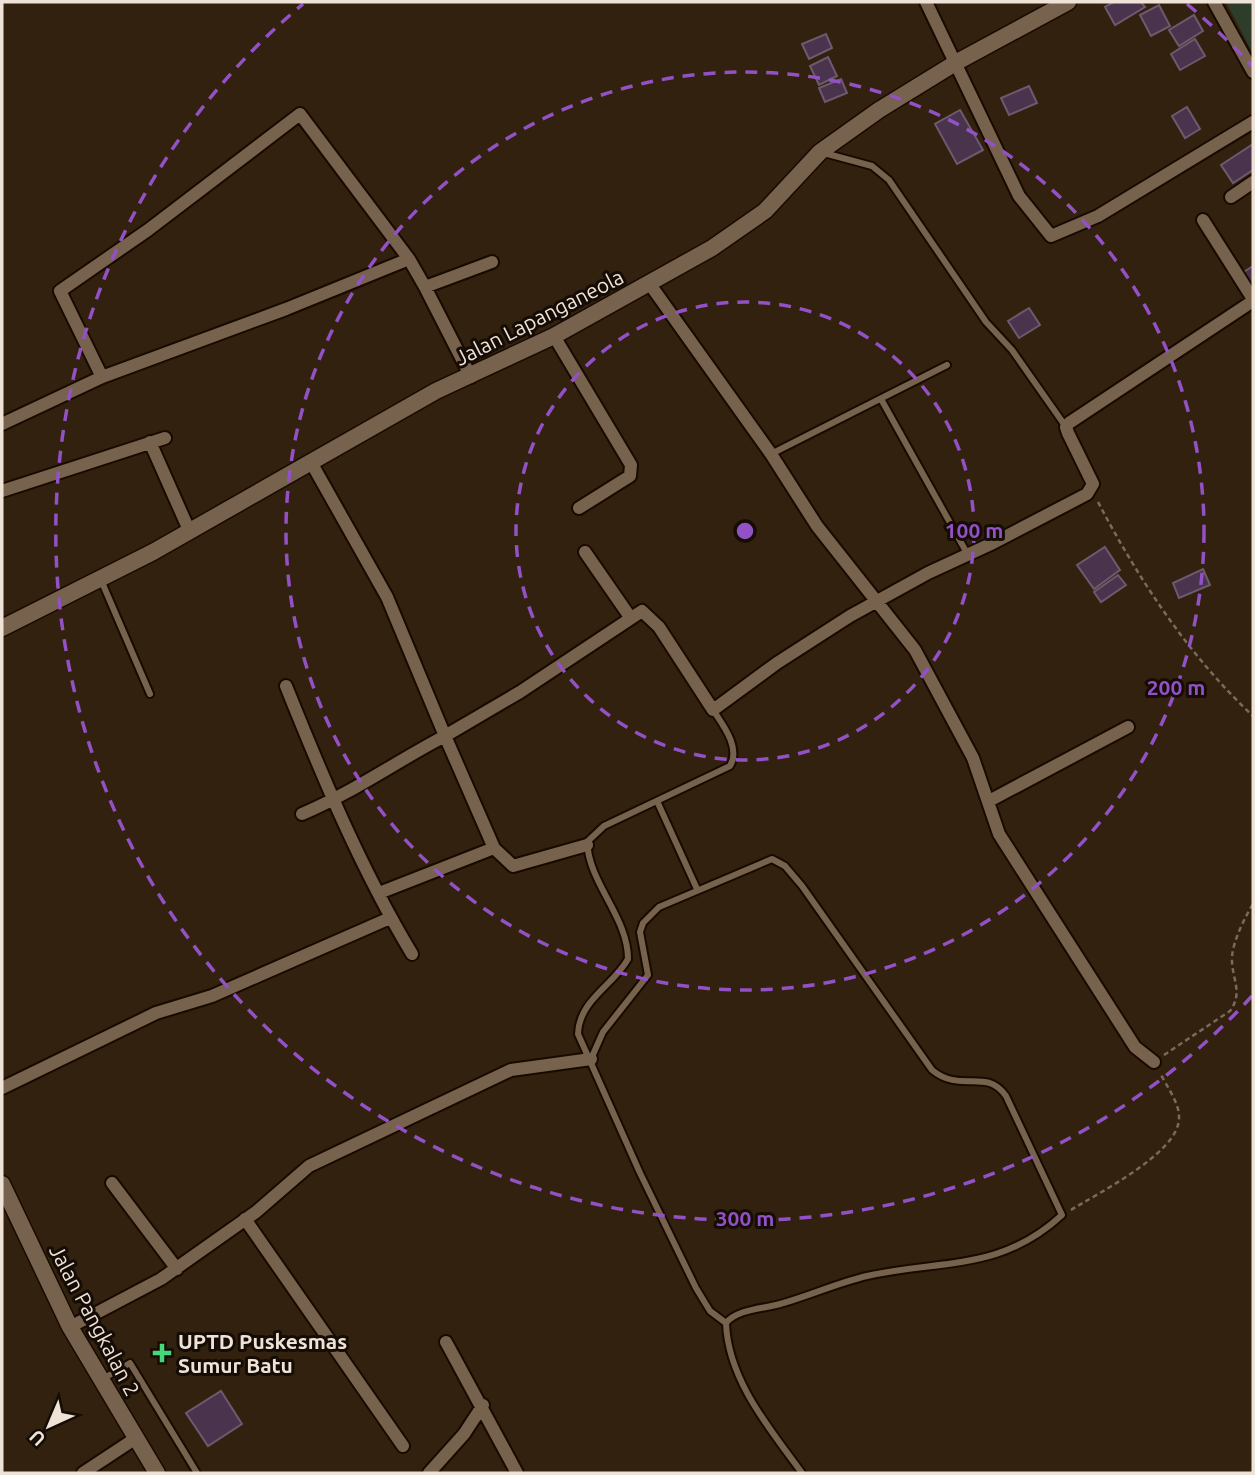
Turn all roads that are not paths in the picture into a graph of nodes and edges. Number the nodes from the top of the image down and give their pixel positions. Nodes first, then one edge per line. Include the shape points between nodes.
1 (926, 2) edge
2 (1068, 2) edge
3 (1214, 2) edge
4 (957, 62) junction
5 (1253, 72) edge
6 (1253, 122) edge
7 (820, 152) junction
8 (1253, 182) edge
9 (1231, 197) dead end
10 (1203, 220) dead end
11 (409, 259) junction
12 (492, 262) dead end
13 (649, 283) junction
14 (425, 287) junction
15 (1253, 300) edge
16 (554, 336) junction
17 (947, 365) dead end
18 (102, 377) junction
19 (471, 377) junction
20 (881, 399) junction
21 (2, 424) edge
22 (1066, 427) junction
23 (165, 438) dead end
24 (150, 442) junction
25 (771, 454) junction
26 (312, 464) junction
27 (2, 491) edge
28 (579, 508) dead end
29 (189, 530) junction
30 (585, 552) dead end
31 (968, 555) junction
32 (100, 579) junction
33 (878, 602) junction
34 (630, 617) junction
35 (2, 628) edge
36 (286, 686) dead end
37 (150, 694) dead end
38 (713, 710) junction
39 (1128, 727) dead end
40 (445, 736) junction
41 (333, 801) junction
42 (657, 801) junction
43 (989, 801) junction
44 (302, 814) dead end
45 (587, 845) junction
46 (494, 848) junction
47 (697, 889) junction
48 (379, 893) junction
49 (390, 918) junction
50 (412, 954) dead end
51 (591, 1059) junction
52 (1154, 1062) road end
53 (2, 1088) edge
54 (112, 1183) dead end
55 (2, 1184) edge
56 (245, 1219) junction
57 (177, 1269) junction
58 (726, 1323) junction
59 (70, 1327) junction
60 (446, 1342) dead end
61 (101, 1380) junction
62 (482, 1405) junction
63 (136, 1438) junction
64 (403, 1446) dead end
65 (83, 1473) edge
66 (157, 1473) edge
67 (197, 1473) edge
68 (429, 1473) edge
69 (517, 1473) edge
70 (802, 1473) edge

1 - 4 street
2 - 4 street, Jalan Lapanganeola
3 - 5 street
4 - 6 street via 1019,196 1051,236 1112,208
4 - 7 street, Jalan Lapanganeola
7 - 13 street, Jalan Lapanganeola via 765,211 733,235
7 - 22 lane via 872,166 889,180 986,322 1012,350
8 - 9 street
10 - 15 street
11 - 14 street
11 - 18 street
11 - 18 street via 300,114 60,291
12 - 14 street
13 - 16 street, Jalan Lapanganeola
13 - 25 street
14 - 19 street
15 - 22 street
16 - 19 street, Jalan Lapanganeola
16 - 28 street via 631,465 630,476
17 - 20 lane
18 - 21 street
19 - 26 street, Jalan Lapanganeola via 436,391
20 - 25 lane
20 - 31 lane
22 - 31 street via 1093,484 1091,490
23 - 24 street
24 - 27 street
24 - 29 street
25 - 33 street via 817,526
26 - 29 street, Jalan Lapanganeola
26 - 40 street via 387,597
29 - 32 street, Jalan Lapanganeola
30 - 34 street
31 - 33 street
32 - 35 street, Jalan Lapanganeola
32 - 37 lane
33 - 38 street via 810,640
33 - 43 street via 921,662 973,758
34 - 38 street via 642,611 649,615
34 - 40 street via 520,692
36 - 41 street
38 - 42 lane via 734,752 730,766
39 - 43 street
40 - 41 street
40 - 46 street
41 - 44 street
41 - 48 street
42 - 45 lane via 596,831
42 - 47 lane
43 - 52 street via 999,834 1135,1047
45 - 46 street via 513,866
45 - 51 lane via 589,863 624,937 628,959 578,1021 578,1034
46 - 48 street
47 - 51 lane via 659,907 643,923 641,940 648,975 603,1032
47 - 58 lane via 765,860 785,866 932,1070 944,1080 988,1080 1000,1086 1062,1215 1032,1240 999,1255 867,1276 738,1314
48 - 49 street
49 - 50 street
49 - 53 street via 212,996 156,1013
51 - 56 street via 511,1070 453,1095 309,1166
51 - 58 lane via 696,1287 710,1311
54 - 57 street
55 - 59 street, Jalan Pangkalan 2
56 - 57 street
56 - 64 street
57 - 59 street
58 - 70 lane via 726,1345 734,1367
59 - 61 street, Jalan Pangkalan 2
60 - 62 street
61 - 63 street, Jalan Pangkalan 2
61 - 67 lane via 130,1363
62 - 68 street via 464,1434
62 - 69 street
63 - 65 street
63 - 66 street, Jalan Pangkalan 2

